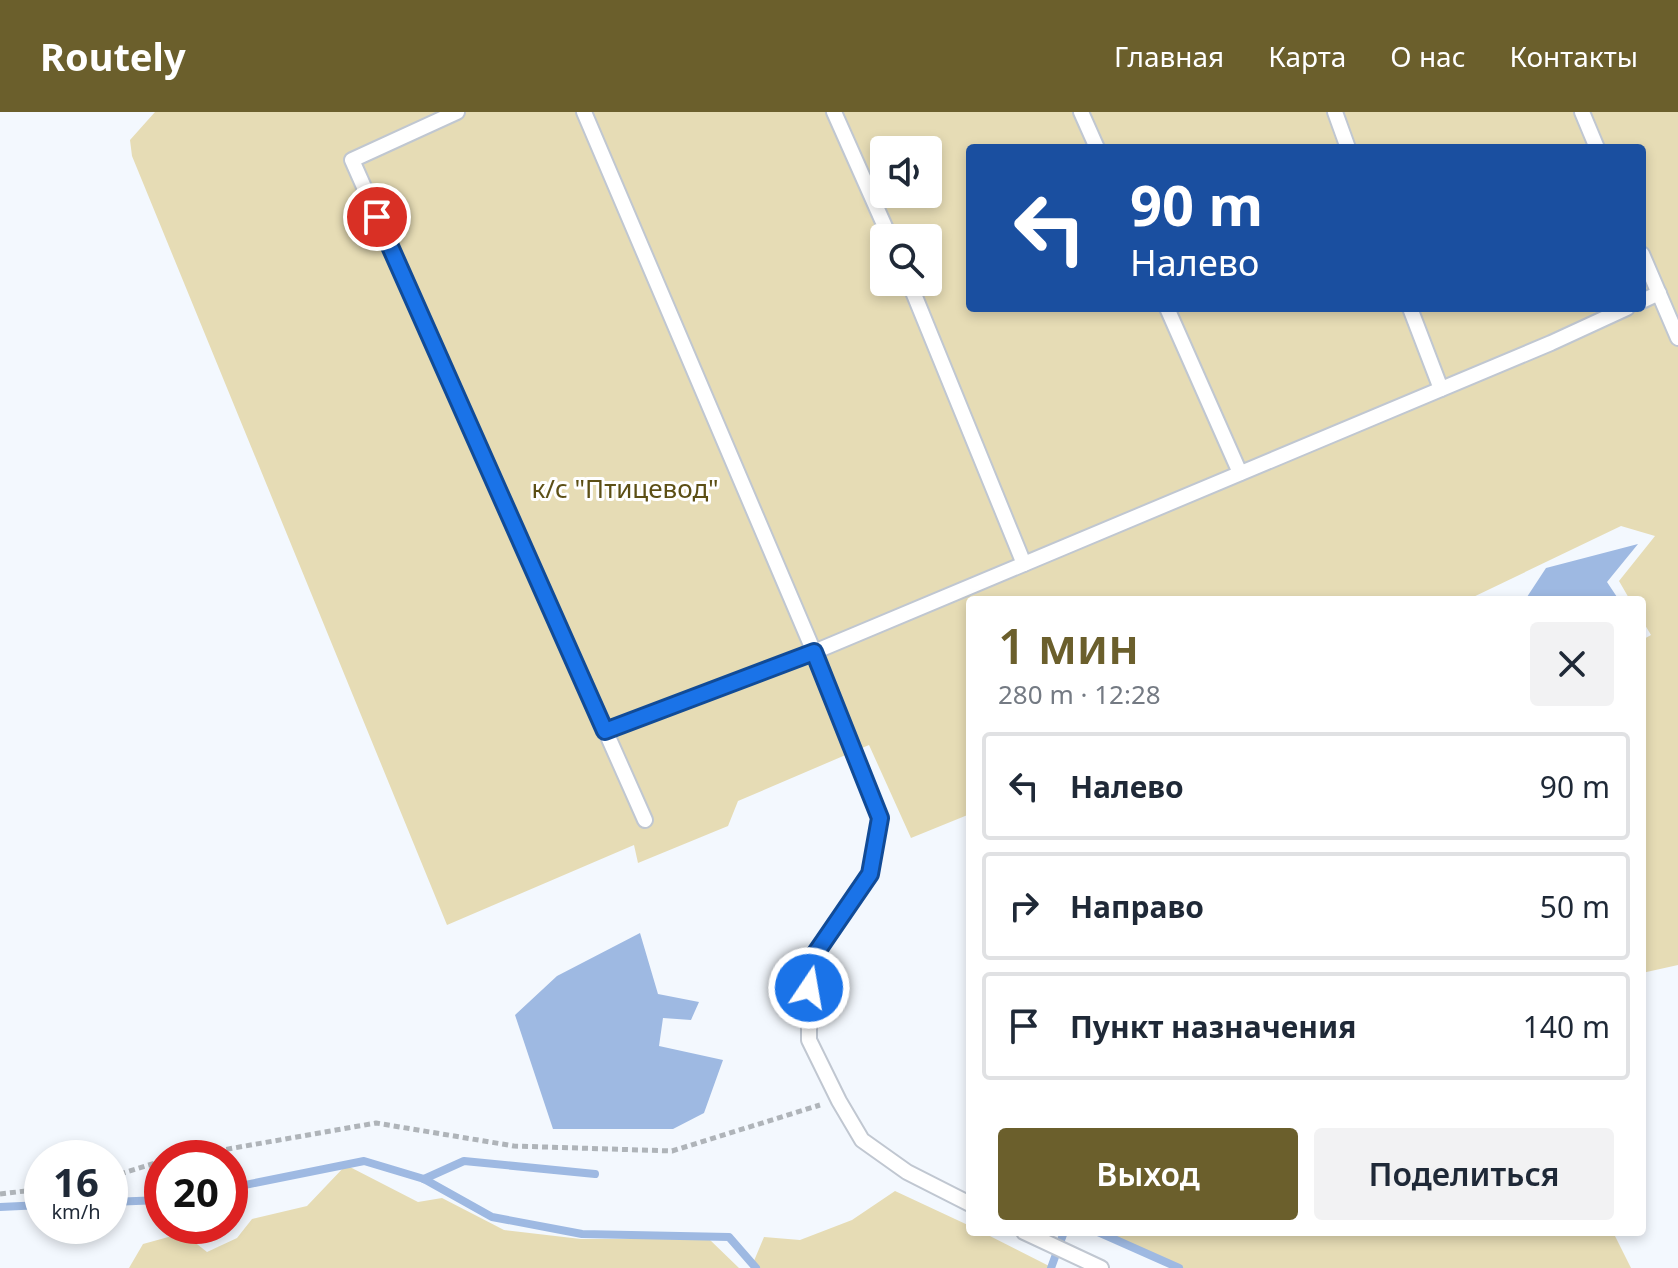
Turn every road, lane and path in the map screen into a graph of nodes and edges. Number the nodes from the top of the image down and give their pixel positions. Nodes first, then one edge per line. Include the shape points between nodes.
1 (457, 112) edge
2 (584, 112) edge
3 (834, 112) edge
4 (1081, 112) edge
5 (1335, 112) edge
6 (1582, 112) edge
7 (1095, 144) edge
8 (1347, 144) edge
9 (1595, 144) edge
10 (884, 224) edge
11 (1646, 263) edge
12 (1659, 293) junction
13 (915, 296) edge
14 (1646, 299) edge
15 (1169, 312) edge
16 (1412, 312) edge
17 (1618, 312) edge
18 (1678, 338) edge
19 (1441, 389) junction
20 (1240, 473) junction
21 (1024, 564) junction
22 (814, 652) junction
23 (605, 731) junction
24 (645, 820) dead end
25 (839, 1101) junction
26 (248, 1146) edge
27 (24, 1191) edge
28 (0, 1194) edge
29 (966, 1202) edge
30 (1032, 1236) edge
31 (1101, 1268) edge

1 - 23 lane via 352,160
2 - 22 lane
3 - 10 lane
4 - 7 lane
5 - 8 lane
6 - 9 lane
11 - 12 lane
12 - 14 lane
12 - 18 lane
13 - 21 lane
15 - 20 lane
16 - 19 lane
17 - 19 lane
19 - 20 lane
20 - 21 lane
21 - 22 lane
22 - 23 lane
22 - 25 lane via 880,818 870,874 809,963 809,1040
23 - 24 lane
25 - 26 path via 672,1151 514,1146 376,1123
25 - 29 lane via 862,1140 907,1172
27 - 28 path
30 - 31 lane

